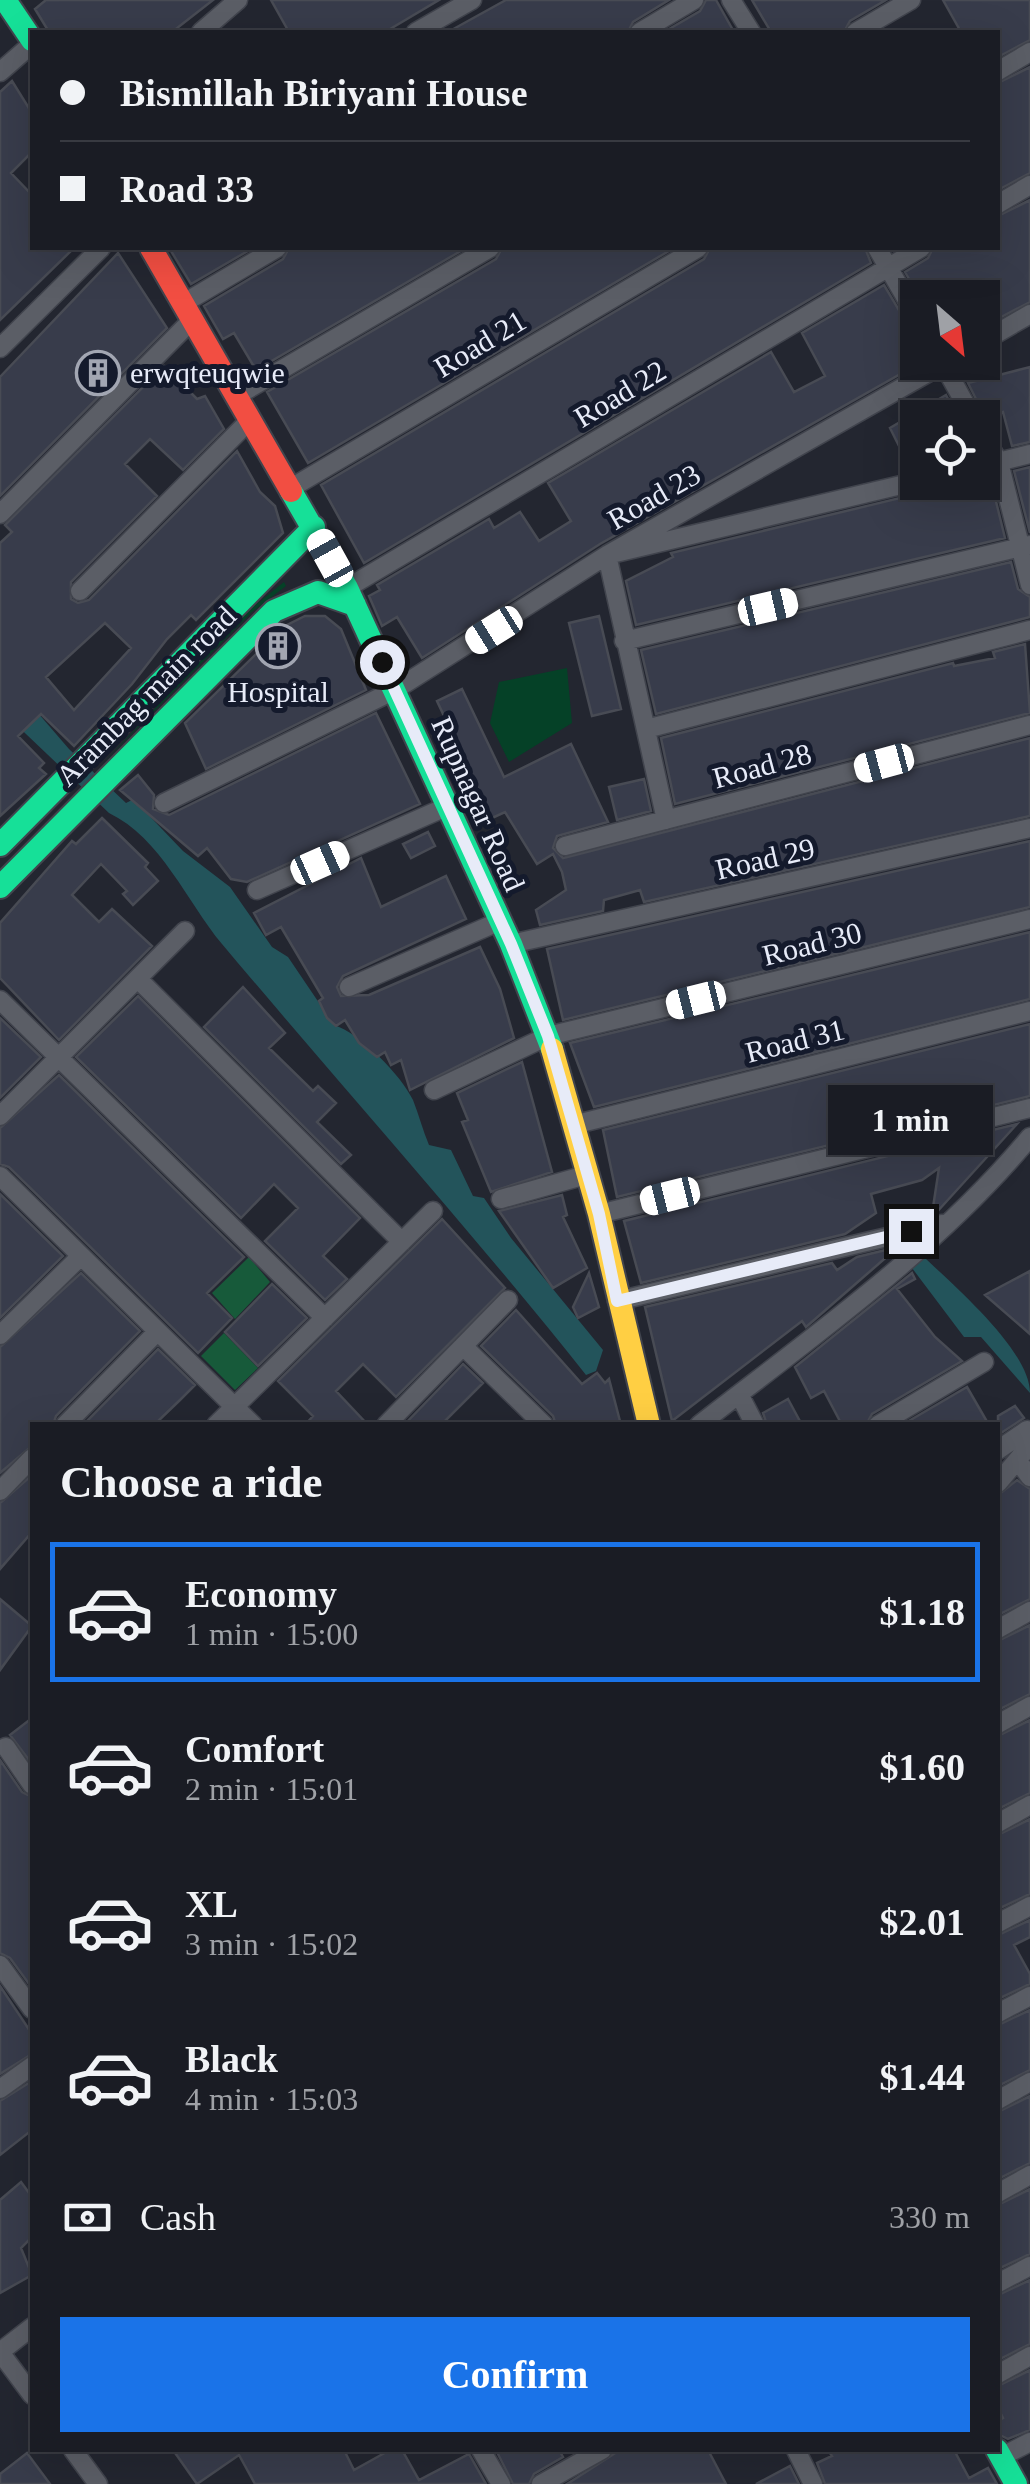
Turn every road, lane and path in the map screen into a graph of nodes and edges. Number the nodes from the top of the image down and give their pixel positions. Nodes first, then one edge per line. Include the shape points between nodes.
1 (238, 0) edge
2 (472, 0) edge
3 (694, 0) edge
4 (731, 0) edge
5 (911, 0) edge
6 (10, 2) edge
7 (203, 30) edge
8 (420, 30) edge
9 (643, 30) edge
10 (750, 30) edge
11 (859, 30) edge
12 (30, 38) edge
13 (30, 44) edge
14 (1030, 52) edge
15 (1000, 69) edge
16 (0, 72) edge
17 (1030, 185) edge
18 (1000, 203) edge
19 (99, 250) edge
20 (152, 250) edge
21 (274, 250) edge
22 (487, 250) edge
23 (695, 250) edge
24 (878, 250) edge
25 (917, 250) edge
26 (888, 266) junction
27 (900, 287) edge
28 (188, 311) junction
29 (1030, 314) edge
30 (1000, 332) edge
31 (0, 348) edge
32 (914, 380) edge
33 (238, 395) junction
34 (252, 418) junction
35 (1030, 454) edge
36 (1000, 462) edge
37 (900, 485) edge
38 (1000, 486) edge
39 (291, 488) junction
40 (0, 514) edge
41 (314, 527) junction
42 (1025, 546) edge
43 (607, 555) junction
44 (1030, 585) edge
45 (80, 591) dead end
46 (351, 596) junction
47 (1030, 630) edge
48 (624, 641) junction
49 (395, 690) junction
50 (1030, 724) edge
51 (646, 729) junction
52 (61, 784) junction
53 (164, 803) dead end
54 (81, 804) junction
55 (446, 808) junction
56 (666, 820) junction
57 (1030, 828) edge
58 (0, 845) edge
59 (565, 846) dead end
60 (0, 887) edge
61 (256, 890) dead end
62 (1030, 919) edge
63 (498, 922) junction
64 (185, 931) dead end
65 (511, 944) junction
66 (138, 980) junction
67 (350, 987) dead end
68 (0, 1000) edge
69 (1030, 1011) edge
70 (548, 1036) junction
71 (59, 1058) junction
72 (434, 1090) dead end
73 (1030, 1108) edge
74 (0, 1116) edge
75 (573, 1125) junction
76 (1030, 1137) edge
77 (586, 1174) junction
78 (0, 1176) edge
79 (500, 1199) dead end
80 (433, 1210) dead end
81 (599, 1214) junction
82 (948, 1222) junction
83 (402, 1242) junction
84 (81, 1256) junction
85 (508, 1300) dead end
86 (617, 1301) junction
87 (325, 1318) junction
88 (157, 1332) junction
89 (0, 1335) edge
90 (464, 1346) junction
91 (984, 1362) dead end
92 (739, 1394) junction
93 (234, 1406) junction
94 (68, 1422) edge
95 (219, 1422) edge
96 (249, 1422) edge
97 (389, 1422) edge
98 (541, 1422) edge
99 (649, 1422) edge
100 (703, 1422) edge
101 (754, 1422) edge
102 (883, 1422) edge
103 (1030, 1433) edge
104 (1000, 1449) edge
105 (1024, 1453) edge
106 (30, 1460) edge
107 (1030, 1477) edge
108 (1000, 1482) edge
109 (0, 1491) edge
110 (1030, 1610) edge
111 (1000, 1628) edge
112 (1030, 1706) edge
113 (1000, 1723) edge
114 (6, 1747) dead end
115 (30, 1782) edge
116 (1030, 1805) edge
117 (1000, 1822) edge
118 (1030, 1906) edge
119 (1000, 1922) edge
120 (0, 1964) edge
121 (1030, 1996) edge
122 (30, 2005) edge
123 (1000, 2012) edge
124 (30, 2068) edge
125 (1030, 2082) edge
126 (0, 2090) edge
127 (1000, 2099) edge
128 (1030, 2175) edge
129 (1000, 2192) edge
130 (1030, 2266) edge
131 (1000, 2283) edge
132 (30, 2329) edge
133 (0, 2352) edge
134 (1030, 2356) edge
135 (1000, 2373) edge
136 (30, 2392) edge
137 (1030, 2442) edge
138 (74, 2452) edge
139 (481, 2452) edge
140 (598, 2452) edge
141 (797, 2452) edge
142 (999, 2454) edge
143 (98, 2484) edge
144 (501, 2484) edge
145 (542, 2484) edge
146 (814, 2484) edge
147 (1016, 2484) edge

1 - 7 street
2 - 8 street
3 - 9 street
4 - 10 street
5 - 11 street
6 - 12 street
13 - 16 street
14 - 15 street
17 - 18 street
19 - 31 street
20 - 28 street, Rupnagar Road
21 - 28 street
22 - 33 street
23 - 39 street, Road 21
24 - 26 street
25 - 26 street, Road 22
26 - 27 street
26 - 46 street, Road 22
28 - 33 street, Rupnagar Road
28 - 40 street
29 - 30 street
32 - 43 street, Road 23
33 - 34 street, Rupnagar Road
34 - 39 street, Rupnagar Road
34 - 45 street
35 - 36 street
37 - 43 street
38 - 42 street
39 - 41 street, Rupnagar Road
41 - 46 street, Rupnagar Road
41 - 52 street, Arambag main road
42 - 44 street
42 - 48 street
43 - 48 street
43 - 49 street, Road 23
46 - 49 street, Rupnagar Road
46 - 54 street, Arambag main road via 318,592 274,611
47 - 51 street
48 - 51 street
49 - 53 street, Road 23
49 - 55 street, Rupnagar Road
50 - 56 street, Road 28
51 - 56 street
52 - 54 street
52 - 58 street, Arambag main road
54 - 60 street, Arambag main road
55 - 61 street
55 - 63 street, Rupnagar Road
56 - 59 street, Road 28
57 - 65 street, Road 29
62 - 70 street, Road 30
63 - 65 street, Rupnagar Road
63 - 67 street
64 - 66 street
65 - 70 street, Rupnagar Road
66 - 71 street
66 - 83 street
68 - 71 street
69 - 75 street, Road 31
70 - 72 street, Road 30
70 - 75 street, Rupnagar Road
71 - 74 street
71 - 87 street
73 - 81 street
75 - 77 street, Rupnagar Road
76 - 82 street
77 - 79 street
77 - 81 street, Rupnagar Road
78 - 84 street
80 - 83 street
81 - 86 street, Rupnagar Road
82 - 86 street
82 - 92 street
83 - 87 street
84 - 88 street
84 - 89 street
85 - 90 street
86 - 99 street, Rupnagar Road
87 - 93 street
88 - 93 street
88 - 94 street
90 - 97 street
90 - 98 street
91 - 102 street
92 - 100 street
92 - 101 street
93 - 95 street
93 - 96 street
103 - 104 street
105 - 107 street
105 - 108 street
106 - 109 street
110 - 111 street
112 - 113 street
114 - 115 street
116 - 117 street
118 - 119 street
120 - 122 street
121 - 123 street
124 - 126 street
125 - 127 street
128 - 129 street
130 - 131 street
132 - 133 street
133 - 136 street
134 - 135 street
137 - 142 street
138 - 143 street
139 - 144 street
140 - 145 street
141 - 146 street
142 - 147 street

